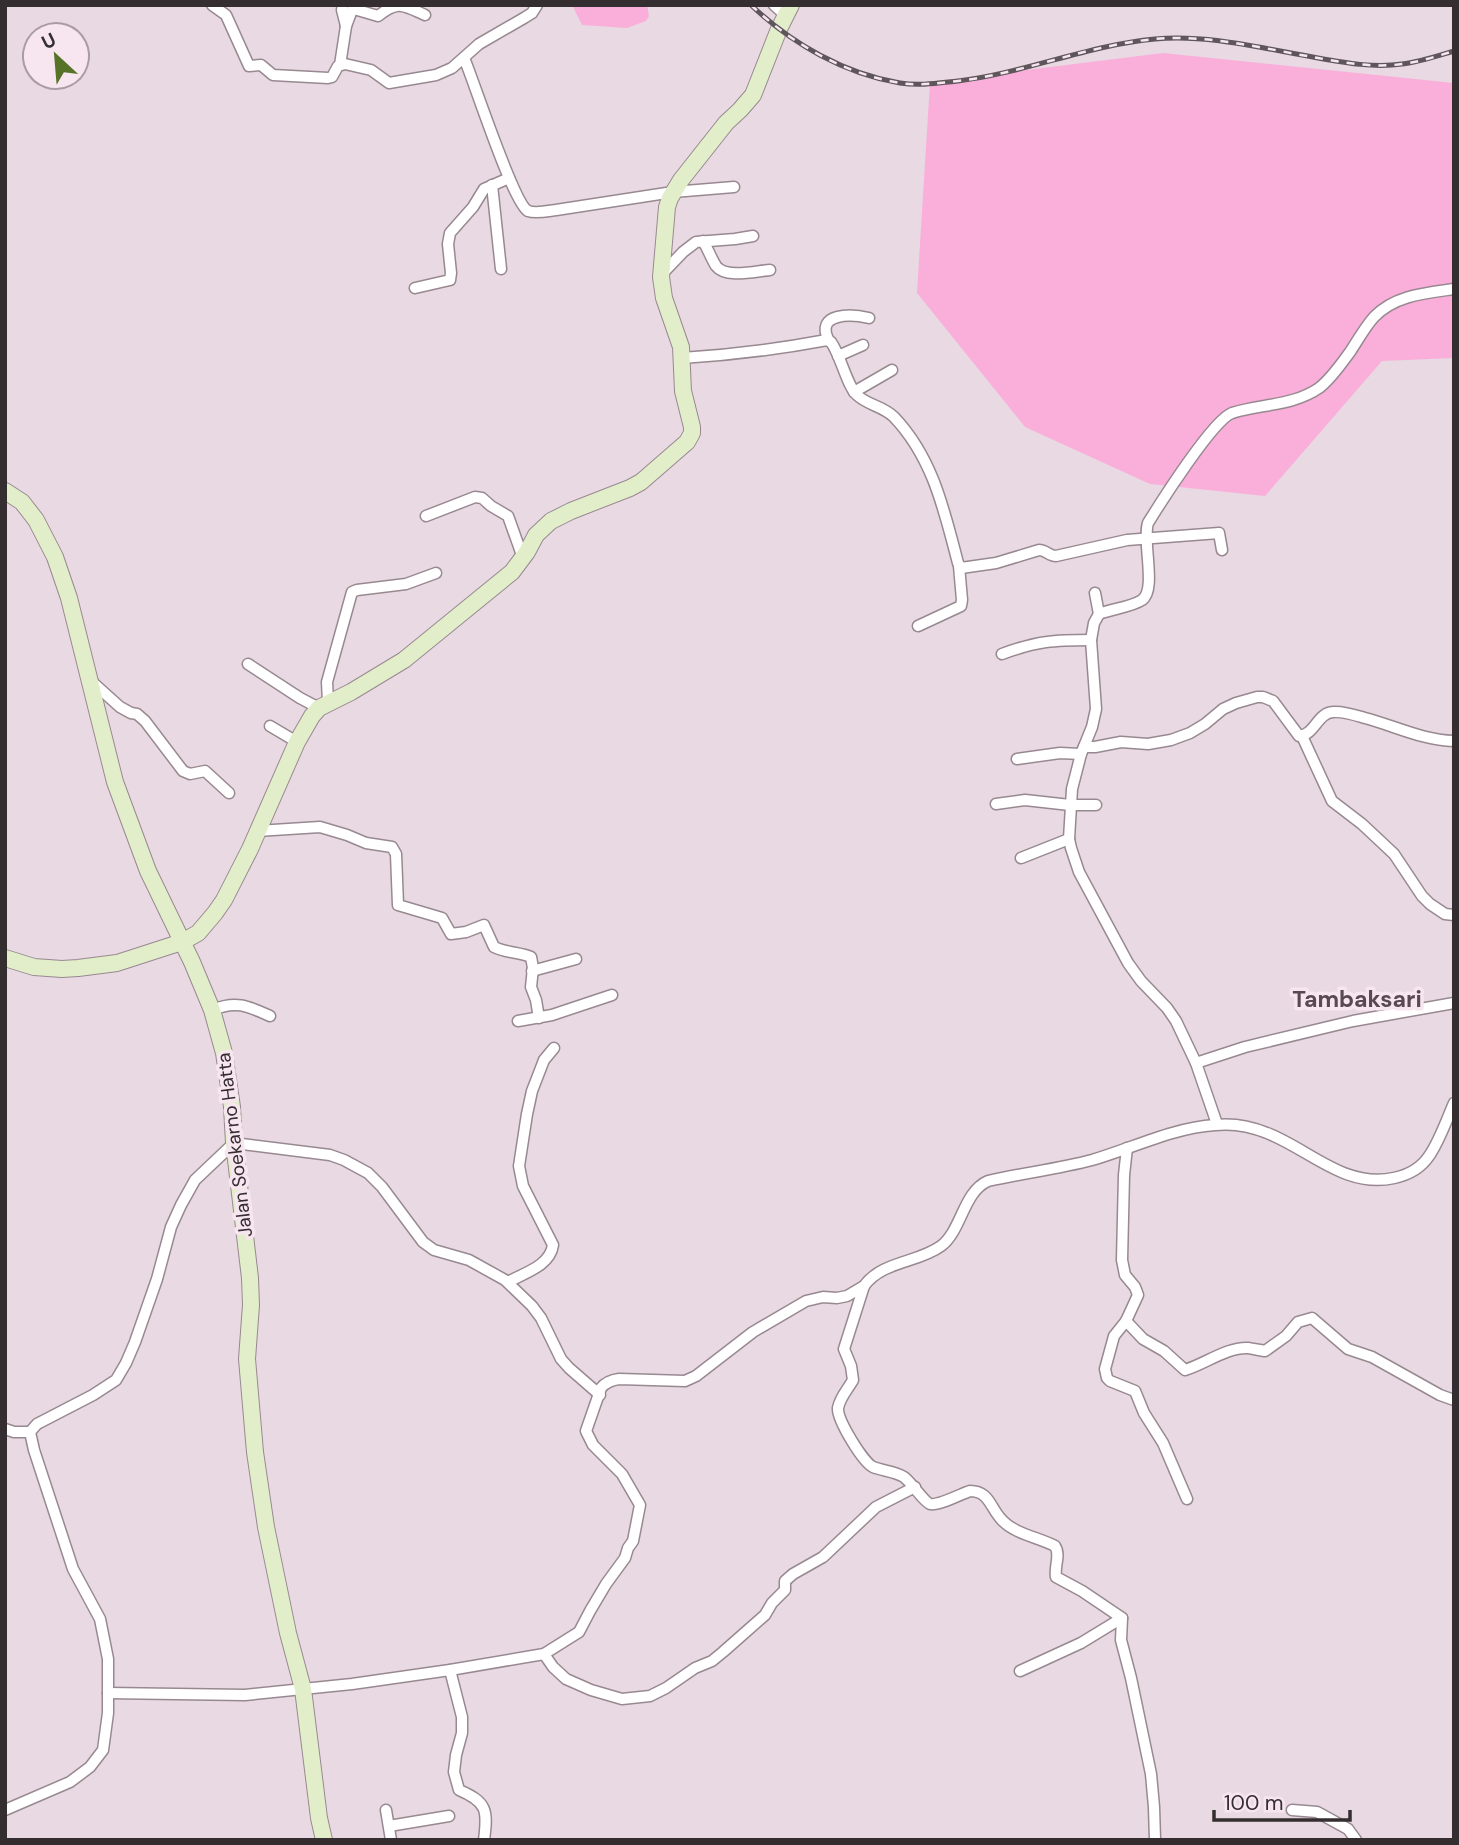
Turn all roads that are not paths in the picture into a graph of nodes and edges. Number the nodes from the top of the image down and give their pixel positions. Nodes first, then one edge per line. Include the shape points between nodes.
1 (212, 5) edge
2 (343, 5) edge
3 (537, 5) edge
4 (783, 9) edge
5 (425, 15) dead end
6 (346, 26) junction
7 (464, 58) junction
8 (340, 65) junction
9 (509, 178) junction
10 (492, 185) junction
11 (734, 187) dead end
12 (673, 192) junction
13 (753, 236) dead end
14 (704, 241) junction
15 (501, 269) dead end
16 (770, 270) dead end
17 (661, 276) junction
18 (415, 288) dead end
19 (1454, 289) edge
20 (869, 318) dead end
21 (829, 341) junction
22 (863, 345) dead end
23 (838, 356) junction
24 (682, 358) junction
25 (892, 370) dead end
26 (854, 392) junction
27 (5, 491) edge
28 (426, 516) dead end
29 (1146, 539) junction
30 (1222, 550) dead end
31 (523, 558) junction
32 (960, 566) junction
33 (436, 573) dead end
34 (1095, 593) dead end
35 (1099, 614) junction
36 (918, 626) dead end
37 (1091, 640) junction
38 (1002, 654) dead end
39 (248, 664) dead end
40 (88, 678) junction
41 (323, 705) junction
42 (270, 726) dead end
43 (1302, 736) junction
44 (1454, 741) edge
45 (297, 742) junction
46 (1083, 750) junction
47 (1017, 759) dead end
48 (229, 793) dead end
49 (996, 804) dead end
50 (1070, 805) junction
51 (1096, 805) dead end
52 (257, 831) junction
53 (1069, 839) junction
54 (1021, 858) dead end
55 (1454, 915) edge
56 (182, 942) junction
57 (5, 958) edge
58 (576, 958) dead end
59 (532, 971) junction
60 (612, 995) dead end
61 (1454, 1003) edge
62 (212, 1010) junction
63 (270, 1016) dead end
64 (539, 1018) junction
65 (518, 1021) dead end
66 (554, 1048) dead end
67 (1196, 1063) junction
68 (1454, 1103) edge
69 (1217, 1124) junction
70 (234, 1143) junction
71 (1127, 1148) junction
72 (508, 1282) junction
73 (864, 1286) junction
74 (1126, 1321) junction
75 (600, 1395) junction
76 (1454, 1400) edge
77 (5, 1429) edge
78 (30, 1432) junction
79 (915, 1487) junction
80 (1187, 1499) dead end
81 (1122, 1618) junction
82 (544, 1654) junction
83 (450, 1670) junction
84 (1020, 1671) dead end
85 (303, 1689) junction
86 (108, 1693) junction
87 (5, 1810) edge
88 (386, 1810) dead end
89 (1292, 1810) dead end
90 (449, 1816) dead end
91 (389, 1826) junction
92 (324, 1840) edge
93 (391, 1840) edge
94 (484, 1840) edge
95 (1155, 1840) edge
96 (1356, 1840) edge

1 - 8 street via 226,15 249,66 261,65 273,75 328,78
2 - 6 street
3 - 7 street
4 - 12 street via 753,95
5 - 6 street via 402,5 387,8 378,16 354,9
6 - 8 street
7 - 8 street via 436,75 394,83 371,70
7 - 9 street
9 - 10 street
9 - 12 street via 523,206 536,212
10 - 15 street
10 - 18 street via 481,192 450,233 450,280
11 - 12 street
12 - 17 street via 667,207
13 - 14 street
14 - 16 street via 723,271
14 - 17 street via 688,247
17 - 24 street
19 - 29 street via 1420,293 1385,308 1328,380 1313,392 1221,420 1150,519
20 - 21 street via 853,314 835,317 826,327
21 - 23 street
21 - 24 street
22 - 23 street
23 - 26 street
24 - 31 street via 691,438 641,482 551,521
25 - 26 street
26 - 32 street via 883,408 920,450 940,494
27 - 40 street, Jalan Soekarno Hatta via 22,502 36,520 55,557
28 - 31 street via 482,498 508,516
29 - 30 street via 1219,533
29 - 32 street via 1056,556 1039,551 996,563
29 - 35 street via 1147,595
31 - 41 street via 404,660
32 - 36 street via 961,606
33 - 41 street via 406,584 352,592
34 - 35 street
35 - 37 street
37 - 38 street via 1046,641
37 - 46 street via 1096,709
39 - 41 street via 300,698
40 - 48 street via 120,707 145,721 183,771 205,771
40 - 56 street, Jalan Soekarno Hatta via 115,782 148,871
41 - 45 street
42 - 45 street
43 - 44 street via 1322,716 1334,712
43 - 46 street via 1273,701 1257,697 1223,709 1205,724 1171,740 1121,742
43 - 55 street via 1332,801 1394,854 1430,904
45 - 52 street
46 - 47 street
46 - 50 street
49 - 50 street via 1024,800
50 - 51 street
50 - 53 street
52 - 56 street via 215,913 198,933
52 - 59 street via 320,827 366,844 392,847 398,905 442,918 452,934 484,925 495,947 531,957
53 - 54 street
53 - 67 street via 1079,872 1122,953 1176,1021
56 - 57 street via 117,963 78,968 34,967
56 - 62 street, Jalan Soekarno Hatta
58 - 59 street
59 - 64 street
60 - 64 street
61 - 67 street via 1353,1021
62 - 63 street via 245,1005
62 - 70 street, Jalan Soekarno Hatta via 227,1068
64 - 65 street
66 - 72 street via 532,1091 520,1166 523,1186 553,1245 552,1253
67 - 69 street
68 - 69 street via 1422,1165 1386,1180 1340,1172 1251,1127
69 - 71 street
70 - 72 street via 344,1160 382,1187 423,1242
70 - 78 street via 195,1180 181,1205 135,1342 116,1380
70 - 85 street, Jalan Soekarno Hatta via 250,1278 247,1359 256,1452 266,1527
71 - 73 street via 984,1182 940,1247 883,1270
71 - 74 street via 1122,1260 1138,1296
72 - 75 street via 541,1318 561,1359
73 - 75 street via 847,1296 806,1301 685,1381 612,1380 604,1383
73 - 79 street via 844,1349 853,1380 838,1412 867,1462 894,1472
74 - 76 street via 1185,1370 1223,1353 1246,1348 1265,1351 1298,1322 1312,1318 1348,1349
74 - 80 street via 1114,1336 1105,1373 1110,1381 1135,1391
75 - 82 street via 586,1431 593,1445 622,1474 640,1505 633,1541 579,1632
77 - 78 street
78 - 86 street via 73,1569 100,1619 108,1659
79 - 81 street via 925,1501 936,1504 970,1491 984,1494 1008,1526 1055,1546 1056,1577
79 - 82 street via 876,1507 822,1557 793,1574 765,1615 712,1661 650,1696 622,1699 592,1690 566,1679
81 - 84 street
81 - 95 street via 1121,1640 1151,1774
82 - 83 street
83 - 85 street
83 - 94 street via 462,1717 454,1772 459,1790 478,1798 484,1809
85 - 86 street via 245,1695
85 - 92 street, Jalan Soekarno Hatta
86 - 87 street via 103,1750 95,1762 70,1782
88 - 91 street
89 - 96 street via 1317,1812 1348,1829
90 - 91 street
91 - 93 street

